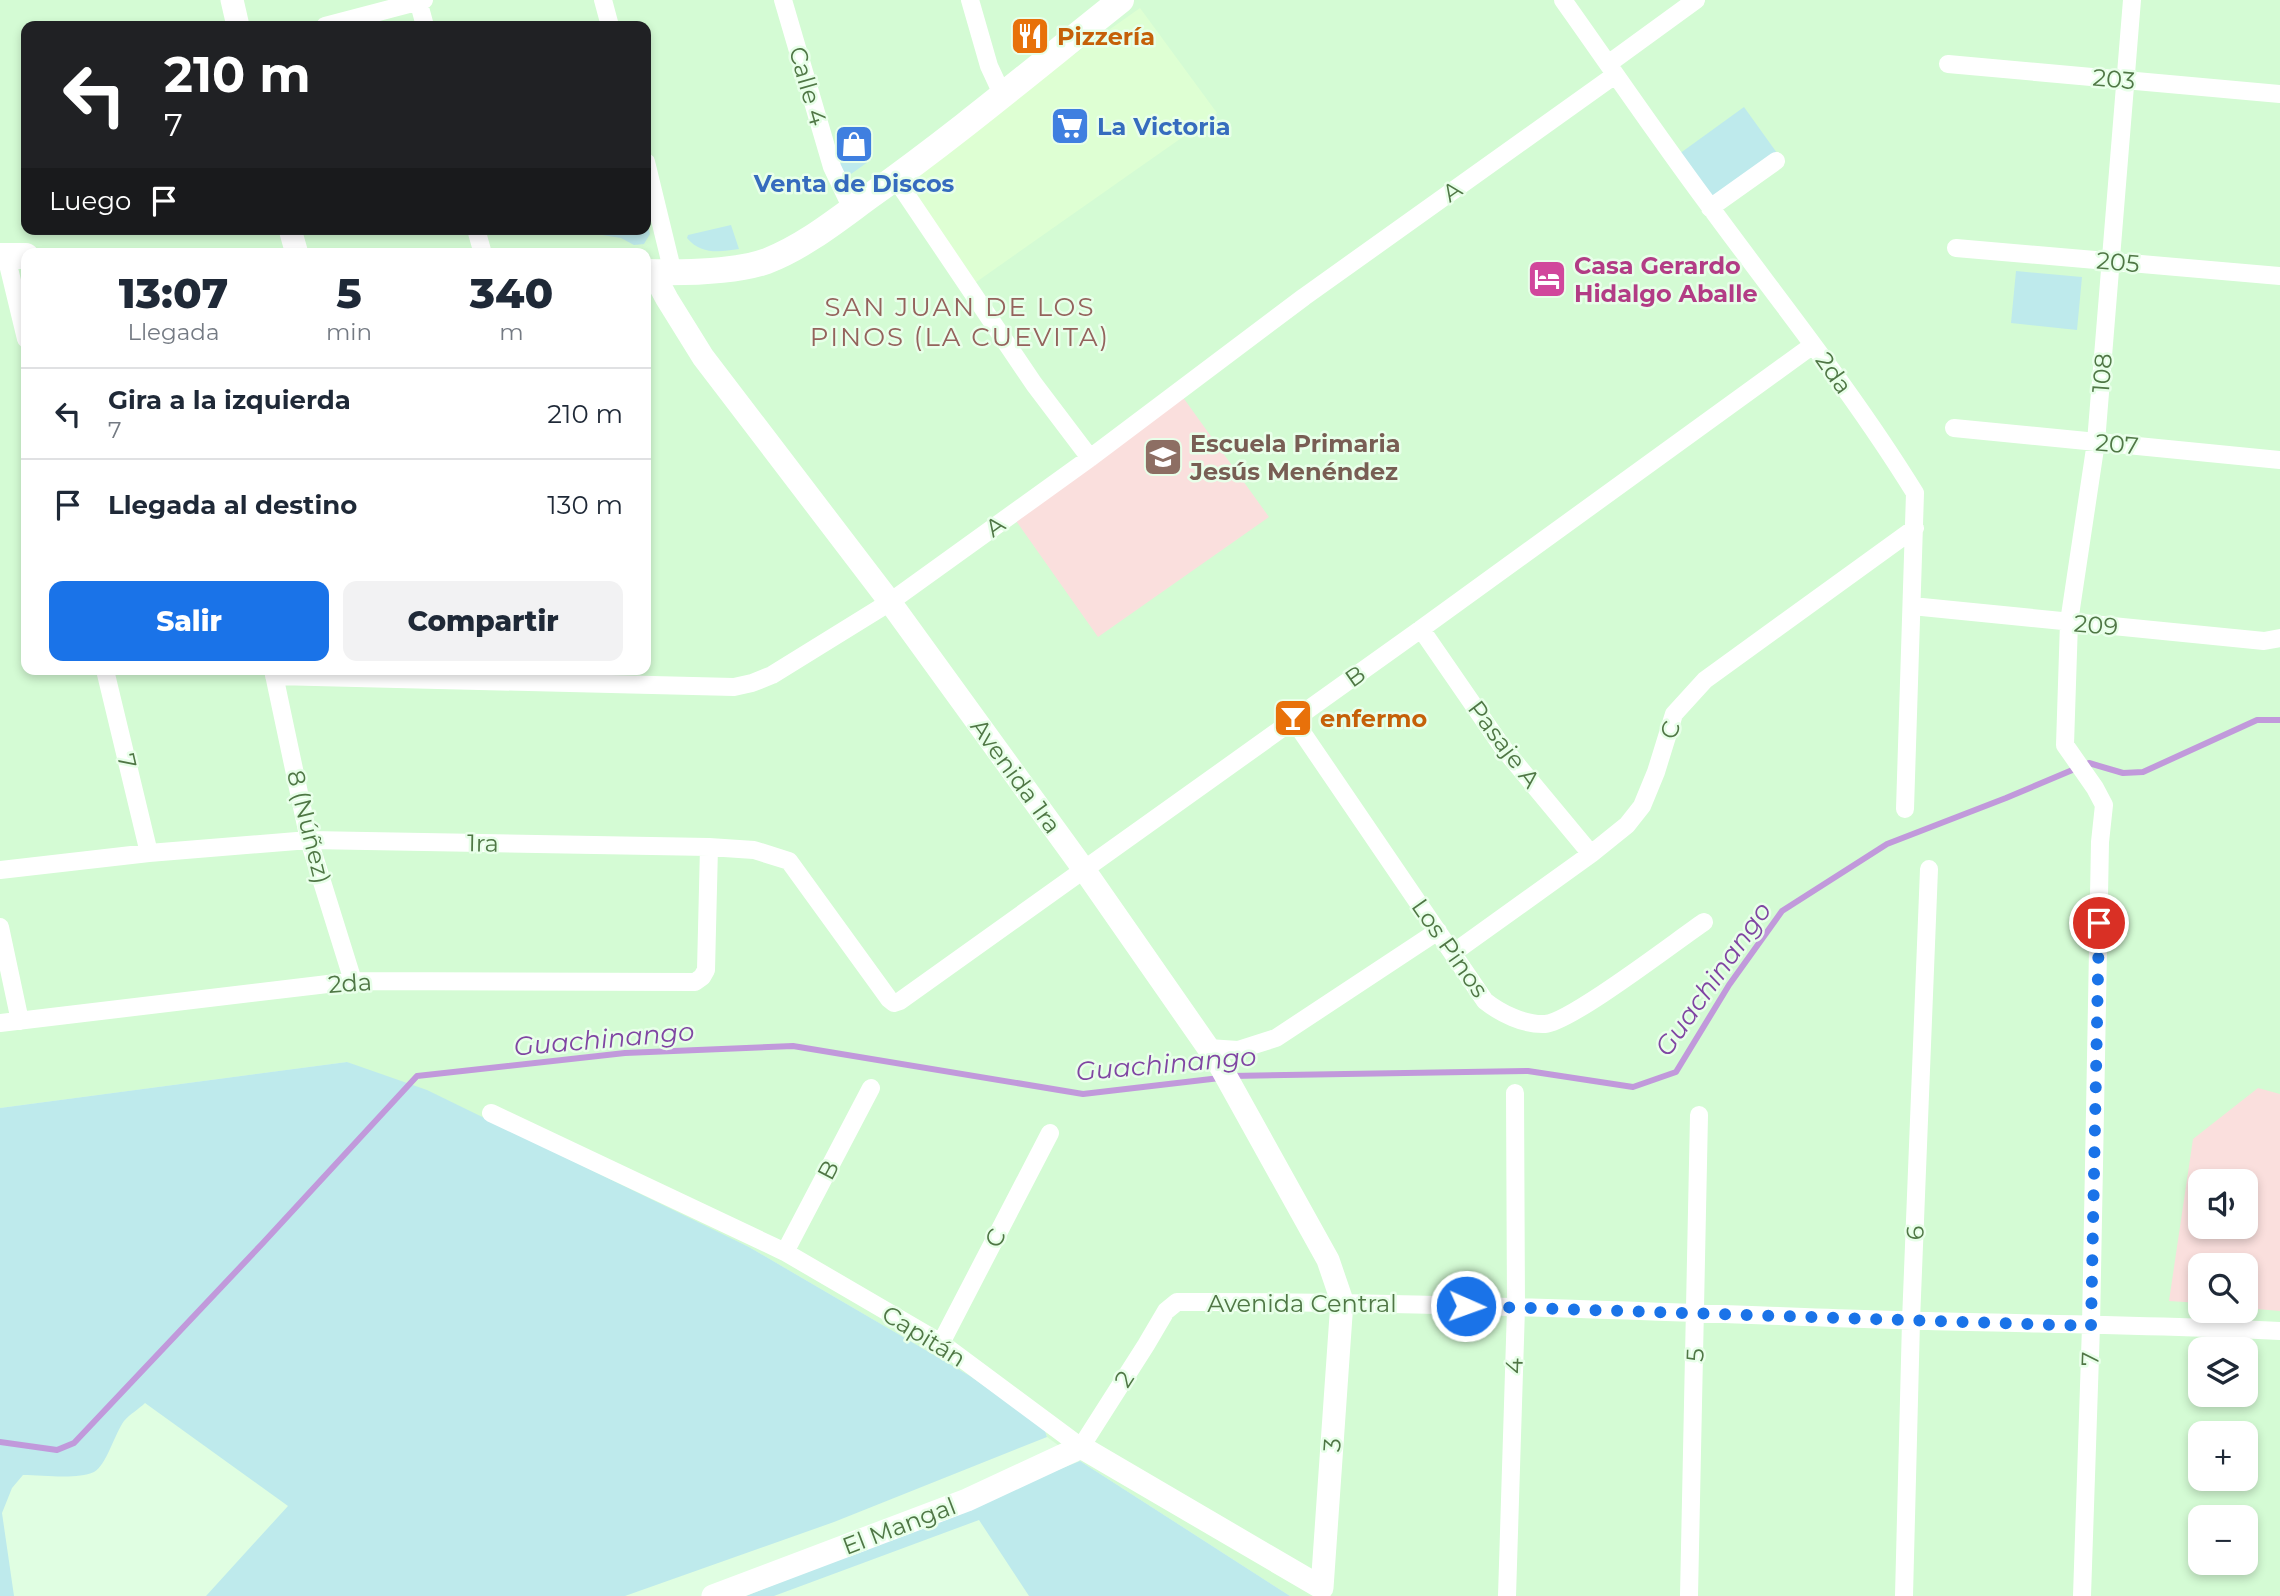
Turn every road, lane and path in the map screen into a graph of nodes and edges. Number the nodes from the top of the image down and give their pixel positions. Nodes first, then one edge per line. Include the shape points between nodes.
1 (232, 0) edge
2 (603, 0) edge
3 (783, 0) edge
4 (970, 0) edge
5 (1121, 0) edge
6 (1563, 0) edge
7 (1696, 0) edge
8 (2132, 0) edge
9 (420, 1) edge
10 (238, 21) edge
11 (344, 21) edge
12 (424, 21) edge
13 (609, 21) edge
14 (1948, 64) dead end
15 (1612, 69) junction
16 (2124, 80) junction
17 (1002, 94) junction
18 (2280, 94) edge
19 (1776, 161) dead end
20 (895, 178) junction
21 (651, 204) edge
22 (1710, 208) junction
23 (852, 209) junction
24 (1956, 248) dead end
25 (11, 256) edge
26 (2111, 261) junction
27 (659, 272) edge
28 (2280, 276) edge
29 (21, 312) edge
30 (1814, 345) junction
31 (1954, 428) dead end
32 (2095, 442) junction
33 (1090, 458) junction
34 (2280, 460) edge
35 (1915, 528) junction
36 (890, 602) junction
37 (1912, 606) junction
38 (2069, 622) junction
39 (1421, 629) junction
40 (2280, 638) edge
41 (107, 675) edge
42 (274, 675) edge
43 (340, 675) edge
44 (1293, 719) junction
45 (2095, 788) joint
46 (1905, 809) dead end
47 (309, 840) junction
48 (709, 847) junction
49 (149, 853) junction
50 (1591, 854) junction
51 (1929, 869) dead end
52 (0, 870) edge
53 (1085, 871) junction
54 (1704, 922) dead end
55 (0, 927) edge
56 (1438, 931) junction
57 (1452, 953) junction
58 (353, 981) junction
59 (894, 1003) joint
60 (20, 1021) junction
61 (0, 1023) edge
62 (1213, 1055) junction
63 (871, 1088) dead end
64 (1516, 1093) dead end
65 (492, 1113) dead end
66 (1699, 1115) dead end
67 (1050, 1133) dead end
68 (785, 1252) junction
69 (1342, 1301) junction
70 (1516, 1308) junction
71 (1166, 1311) joint
72 (1696, 1313) junction
73 (1911, 1321) junction
74 (2091, 1326) junction
75 (2280, 1331) edge
76 (941, 1343) junction
77 (1081, 1447) junction
78 (1328, 1592) edge
79 (713, 1596) edge
80 (1507, 1596) edge
81 (1689, 1596) edge
82 (1904, 1596) edge
83 (2082, 1596) edge

1 - 10 street
2 - 13 street
3 - 23 street, Calle 4 via 832,167
4 - 17 street
5 - 17 main road
6 - 15 street, 2da
7 - 15 street, A
8 - 16 street, 108
9 - 11 street
9 - 12 street
14 - 16 street, 203
15 - 22 street, 2da
15 - 33 street, A
16 - 18 street, 203
16 - 26 street, 108
17 - 20 main road
19 - 22 street
20 - 23 main road
20 - 33 street via 1034,384
21 - 27 street
22 - 30 street, 2da
23 - 27 main road via 812,238 765,262
24 - 26 street, 205
25 - 29 street
26 - 28 street, 205
26 - 32 street, 108
27 - 36 street, Avenida 1ra via 660,286 703,357
30 - 35 street, 2da via 1915,493
30 - 39 street, B
31 - 32 street, 207
32 - 34 street, 207
32 - 38 street, 108
33 - 36 street, A
35 - 37 street, 2da
35 - 50 street, C via 1705,680 1674,714 1642,806 1627,825
36 - 43 street, A via 772,675 734,687
36 - 53 street, Avenida 1ra
37 - 38 street, 209
37 - 46 street, 2da
38 - 40 street, 209 via 2264,641
38 - 45 street, 108 via 2065,744
39 - 44 street, B
39 - 50 street, Pasaje A via 1503,748
41 - 49 street, 7
42 - 47 street, 8 (Núñez)
44 - 53 street, B
44 - 56 street, Los Pinos
45 - 74 street, 7 via 2104,805
47 - 48 street, 1ra
47 - 49 street, 1ra
47 - 58 street, 8 (Núñez)
48 - 58 street, 2da via 706,970 695,982
48 - 59 street, 1ra via 754,850 789,861
49 - 52 street, 1ra
50 - 57 street, C
51 - 73 street, 6
53 - 59 street, B
53 - 62 street, Avenida 1ra
54 - 57 street, Los Pinos via 1574,1013 1547,1024 1523,1021 1493,1008
55 - 60 street
56 - 57 street, Los Pinos
56 - 62 street via 1276,1038
58 - 60 street, 2da
60 - 61 street, 2da
62 - 69 street, Avenida 1ra via 1328,1260
63 - 68 street, B
64 - 70 street, 4
65 - 68 street, Capitán
66 - 72 street, 5
67 - 76 street, C
68 - 76 street, Capitán
69 - 70 street, Avenida Central
69 - 71 street, Avenida Central via 1177,1303
69 - 78 street, 3
70 - 72 street, Avenida Central
70 - 80 street, 4
71 - 77 street, 2
72 - 73 street, Avenida Central
72 - 81 street, 5
73 - 74 street, Avenida Central
73 - 82 street, 6
74 - 75 street, Avenida Central
74 - 83 street, 7
76 - 77 street, Capitán
77 - 78 street, Capitán
77 - 79 street, El Mangal via 967,1500

